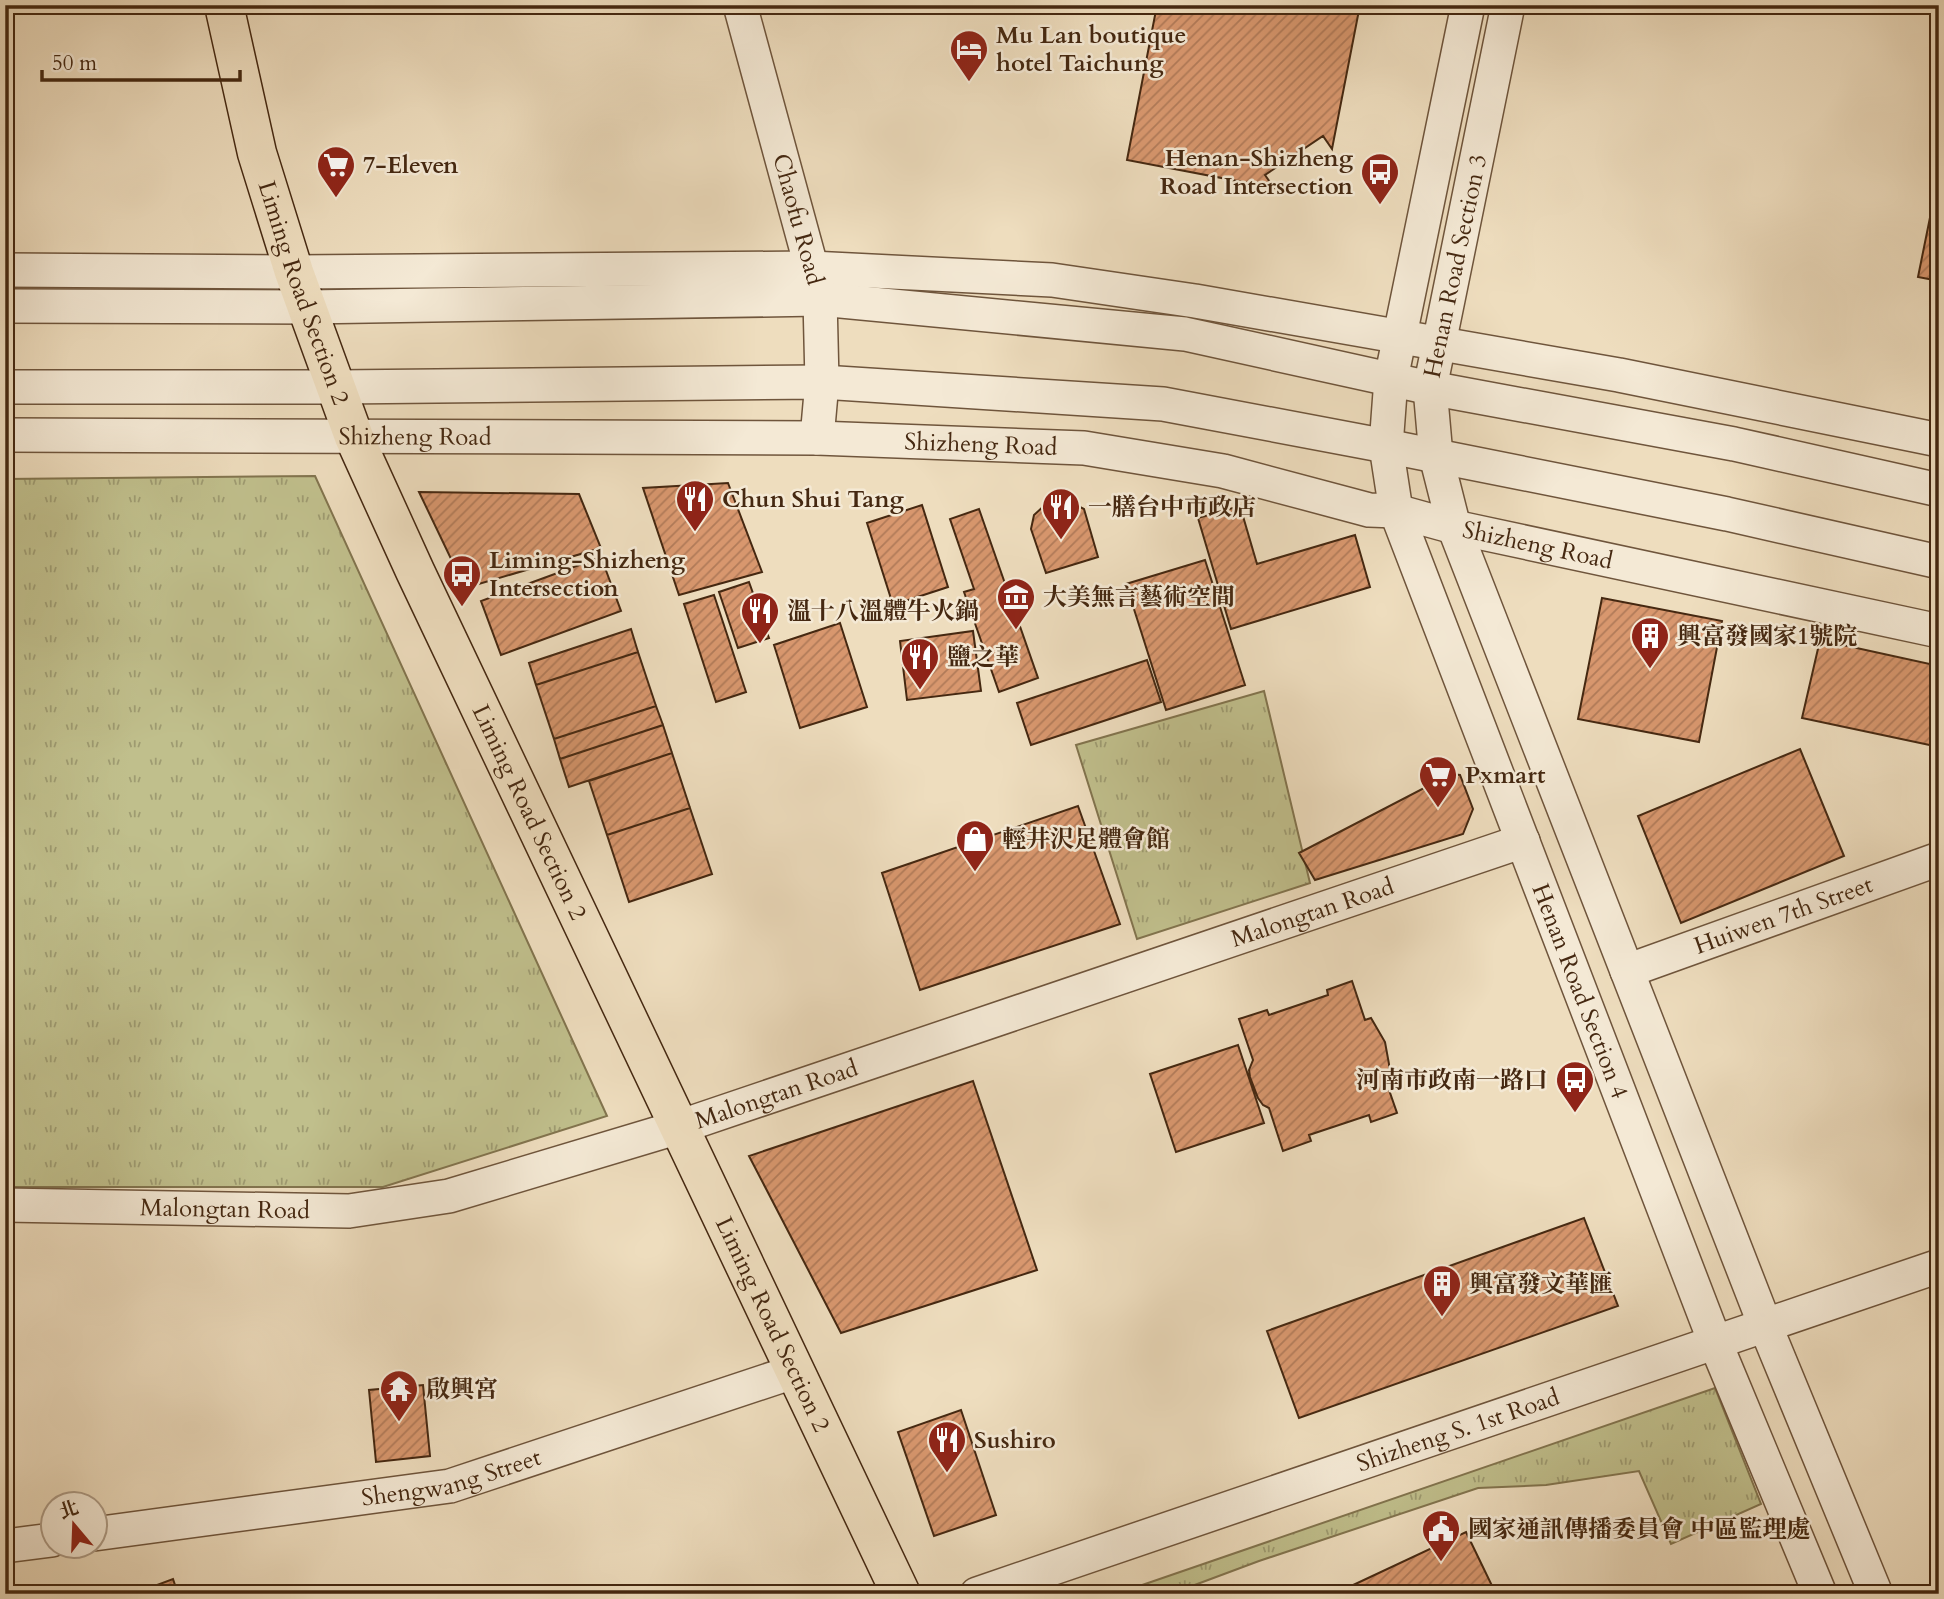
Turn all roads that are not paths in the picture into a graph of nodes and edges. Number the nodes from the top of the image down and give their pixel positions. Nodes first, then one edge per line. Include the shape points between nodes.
1 (224, 5) edge
2 (740, 5) edge
3 (1468, 5) edge
4 (1508, 5) edge
5 (5, 270) edge
6 (294, 272) junction
7 (815, 283) junction
8 (5, 306) edge
9 (307, 307) junction
10 (1400, 336) junction
11 (1439, 342) junction
12 (1391, 379) junction
13 (822, 382) junction
14 (5, 387) edge
15 (338, 387) junction
16 (1430, 388) junction
17 (5, 435) edge
18 (354, 437) junction
19 (817, 438) junction
20 (1939, 440) edge
21 (1386, 446) junction
22 (1436, 456) junction
23 (1939, 489) edge
24 (1396, 511) junction
25 (1454, 527) junction
26 (1939, 562) edge
27 (1939, 631) edge
28 (1523, 841) junction
29 (1939, 859) edge
30 (1627, 971) junction
31 (679, 1127) junction
32 (5, 1205) edge
33 (1939, 1266) edge
34 (1765, 1325) junction
35 (1715, 1342) junction
36 (796, 1371) junction
37 (108, 1532) edge
38 (38, 1542) edge
39 (5, 1546) edge
40 (901, 1594) edge
41 (977, 1594) edge
42 (1820, 1594) edge
43 (1876, 1594) edge

1 - 6 main road, Liming Road Section 2 via 257,153
2 - 7 street, Chaofu Road
3 - 10 street, Henan Road Section 3
4 - 11 street, Henan Road Section 3
5 - 6 street
6 - 7 street
6 - 9 main road, Liming Road Section 2
7 - 9 street
7 - 10 street via 1052,280
7 - 12 street via 1185,334
7 - 13 street, Chaofu Road
8 - 9 street
9 - 15 main road, Liming Road Section 2
10 - 11 street
10 - 12 street, Henan Road Section 3
11 - 16 street, Henan Road Section 3
11 - 20 street
12 - 16 street
12 - 21 street, Henan Road Section 4
13 - 15 street, Shizheng Road
13 - 19 street, Chaofu Road
13 - 21 street, Shizheng Road via 1163,404
14 - 15 street, Shizheng Road
15 - 18 main road, Liming Road Section 2
16 - 22 street, Henan Road Section 3
16 - 23 street via 1734,444
17 - 18 street, Shizheng Road
18 - 19 street, Shizheng Road
18 - 31 main road, Liming Road Section 2
19 - 24 street, Shizheng Road via 1084,448 1223,471 1370,510
21 - 22 street, Shizheng Road
21 - 24 street, Henan Road Section 4
22 - 25 street, Henan Road Section 3
22 - 26 street, Shizheng Road
24 - 25 street, Shizheng Road
24 - 28 street, Henan Road Section 4
25 - 27 street, Shizheng Road
25 - 30 street, Henan Road Section 4
28 - 31 street, Malongtan Road
28 - 35 street, Henan Road Section 4
29 - 30 street, Huiwen 7th Street
30 - 34 street, Henan Road Section 4
31 - 32 street, Malongtan Road via 449,1196 349,1211
31 - 36 main road, Liming Road Section 2
33 - 34 street, Shizheng S. 1st Road
34 - 35 street, Shizheng S. 1st Road
34 - 43 street, Henan Road Section 4
35 - 41 street, Shizheng S. 1st Road
35 - 42 street, Henan Road Section 4
36 - 37 street, Shengwang Street via 450,1486
36 - 40 main road, Liming Road Section 2
38 - 39 street

